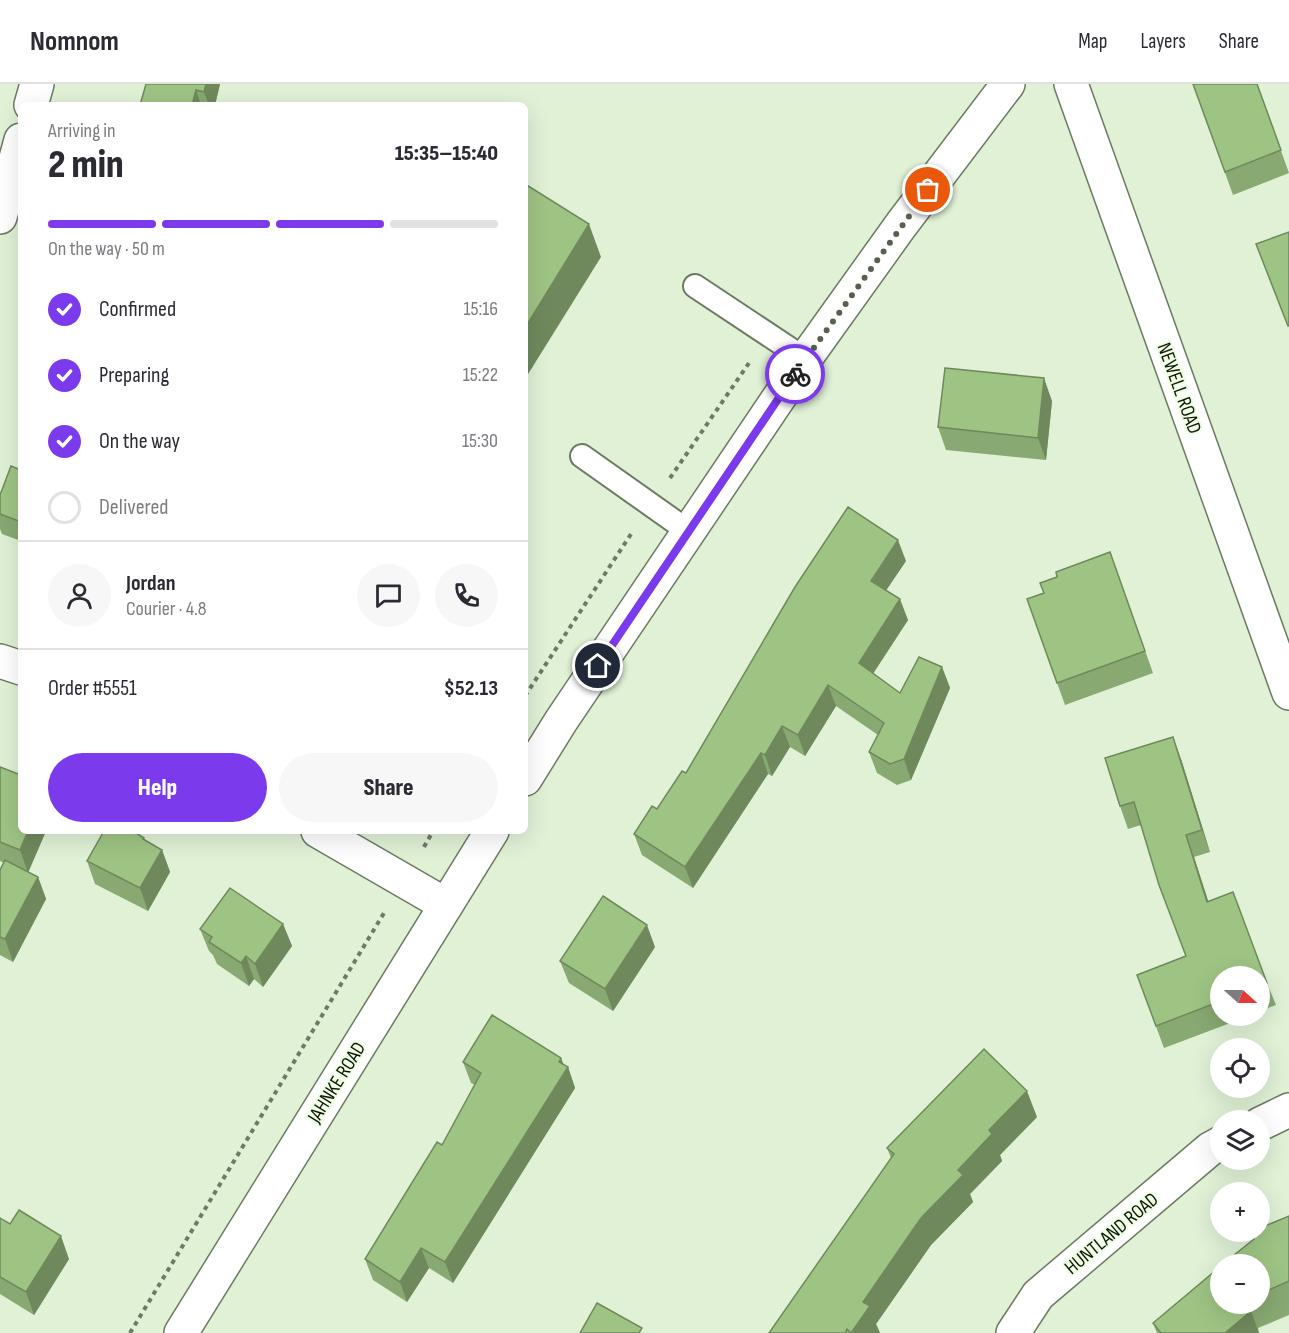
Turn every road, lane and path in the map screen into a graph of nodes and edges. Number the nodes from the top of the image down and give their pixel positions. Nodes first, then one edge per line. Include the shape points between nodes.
1 (37, 84) edge
2 (1008, 84) edge
3 (1071, 84) edge
4 (32, 102) edge
5 (18, 151) edge
6 (0, 216) edge
7 (695, 286) dead end
8 (805, 359) junction
9 (582, 456) dead end
10 (688, 531) junction
11 (0, 661) edge
12 (18, 667) edge
13 (1289, 693) edge
14 (528, 774) edge
15 (323, 834) edge
16 (431, 834) edge
17 (490, 834) edge
18 (403, 880) junction
19 (446, 905) junction
20 (1289, 1110) edge
21 (1270, 1119) edge
22 (1210, 1149) edge
23 (130, 1333) edge
24 (181, 1333) edge
25 (1013, 1333) edge

1 - 4 main road
2 - 8 main road
3 - 13 main road, NEWELL ROAD
5 - 6 main road
7 - 8 lane
8 - 10 main road
9 - 10 lane
10 - 14 main road
11 - 12 main road
15 - 18 main road
16 - 18 path
17 - 19 main road, JAHNKE ROAD
18 - 19 main road
18 - 23 path
19 - 24 main road, JAHNKE ROAD
20 - 21 main road
22 - 25 main road, HUNTLAND ROAD via 1038,1295

